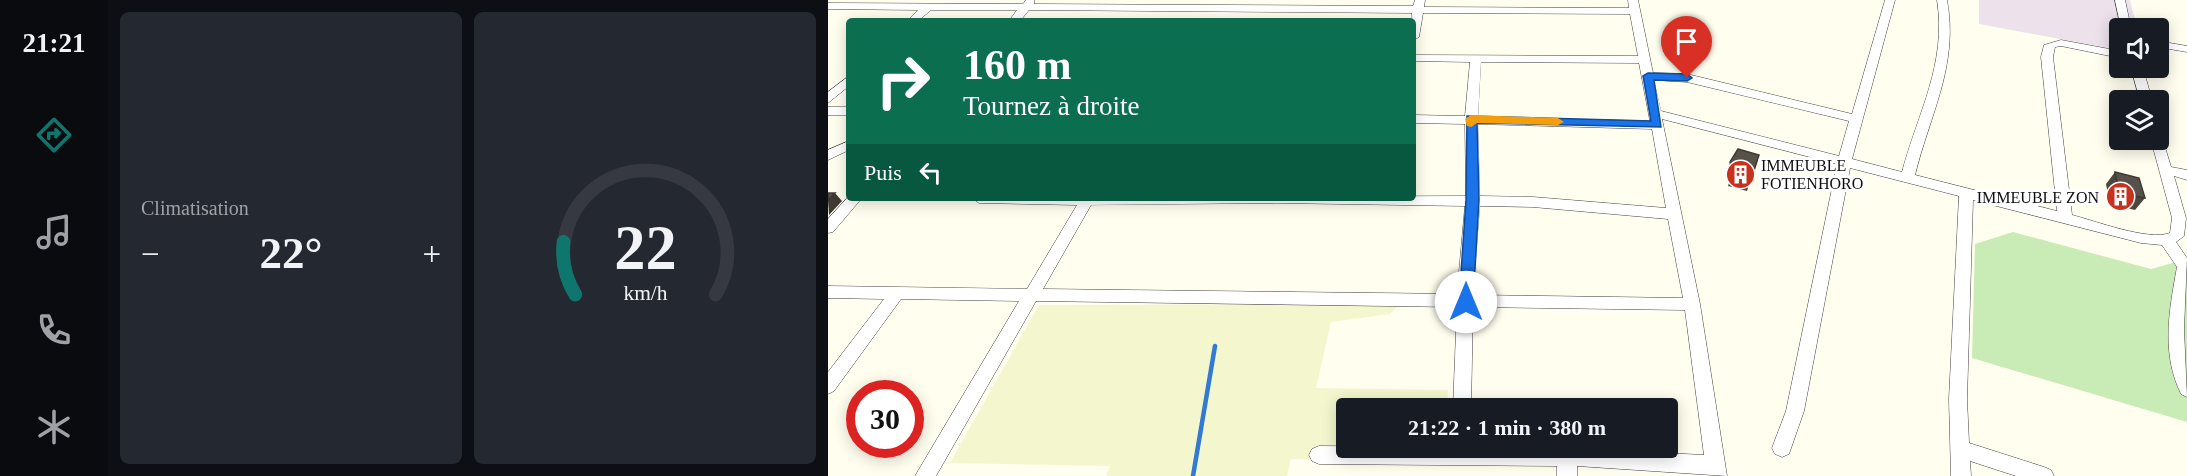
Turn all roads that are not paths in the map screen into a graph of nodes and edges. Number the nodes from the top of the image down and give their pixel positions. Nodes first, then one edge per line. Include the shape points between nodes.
1 (1890, 0) edge
2 (1942, 0) edge
3 (2120, 0) edge
4 (1029, 3) edge
5 (1231, 4) edge
6 (1356, 4) edge
7 (930, 5) junction
8 (1419, 5) edge
9 (1482, 5) edge
10 (1556, 5) edge
11 (1634, 5) edge
12 (833, 6) edge
13 (1206, 7) junction
14 (828, 14) edge
15 (915, 18) edge
16 (1016, 18) edge
17 (1199, 18) edge
18 (2124, 18) edge
19 (1416, 21) edge
20 (2169, 46) edge
21 (2187, 49) edge
22 (2109, 53) edge
23 (1416, 58) edge
24 (1476, 58) junction
25 (1645, 60) junction
26 (1648, 76) junction
27 (846, 83) edge
28 (828, 99) edge
29 (828, 111) edge
30 (846, 111) edge
31 (1416, 119) edge
32 (1471, 119) junction
33 (1656, 119) junction
34 (1857, 119) junction
35 (846, 147) edge
36 (2160, 150) edge
37 (828, 156) edge
38 (1844, 163) junction
39 (2166, 170) junction
40 (2187, 175) edge
41 (1906, 179) junction
42 (1966, 194) junction
43 (1416, 199) edge
44 (1473, 200) junction
45 (852, 201) edge
46 (1087, 201) edge
47 (1674, 214) junction
48 (2065, 218) junction
49 (828, 228) edge
50 (2167, 240) junction
51 (828, 292) edge
52 (897, 293) junction
53 (1031, 295) junction
54 (1466, 302) junction
55 (1692, 304) junction
56 (828, 386) edge
57 (2187, 388) edge
58 (1462, 398) edge
59 (1782, 448) dead end
60 (1960, 449) junction
61 (1319, 455) dead end
62 (1336, 455) edge
63 (1503, 458) edge
64 (1567, 467) edge
65 (1716, 470) edge
66 (925, 476) edge
67 (1961, 476) edge
68 (2044, 476) edge

1 - 34 street
2 - 41 street via 1947,22 1946,50
3 - 18 street
4 - 7 street
4 - 13 street
4 - 16 street
5 - 6 street
5 - 13 street
6 - 8 street
7 - 12 street
7 - 15 street
8 - 9 street
8 - 19 street
9 - 10 street
10 - 11 street
11 - 25 street
12 - 14 street
13 - 17 street
20 - 21 street
22 - 48 street via 2061,43 2050,45 2047,57
23 - 24 street
24 - 25 street
24 - 32 street
25 - 26 street
26 - 33 street
26 - 34 street via 1687,78
27 - 28 street
29 - 30 street
31 - 32 street
32 - 33 street
32 - 44 street
33 - 38 street
33 - 47 street
34 - 38 street
35 - 37 street
36 - 39 street
38 - 41 street
38 - 59 street via 1795,411
39 - 40 street
39 - 50 street via 2180,228 2177,236
41 - 42 street
42 - 48 street
42 - 60 street
43 - 44 street
44 - 47 street
44 - 54 street
45 - 49 street
46 - 53 street
47 - 55 street
48 - 50 street via 2140,238
50 - 57 street via 2185,267 2176,321 2177,365
51 - 52 street
52 - 53 street
52 - 56 street
53 - 54 street
53 - 66 street
54 - 55 street
54 - 58 street
55 - 65 street
60 - 67 street
60 - 68 street
61 - 62 street
63 - 64 street
64 - 65 street

